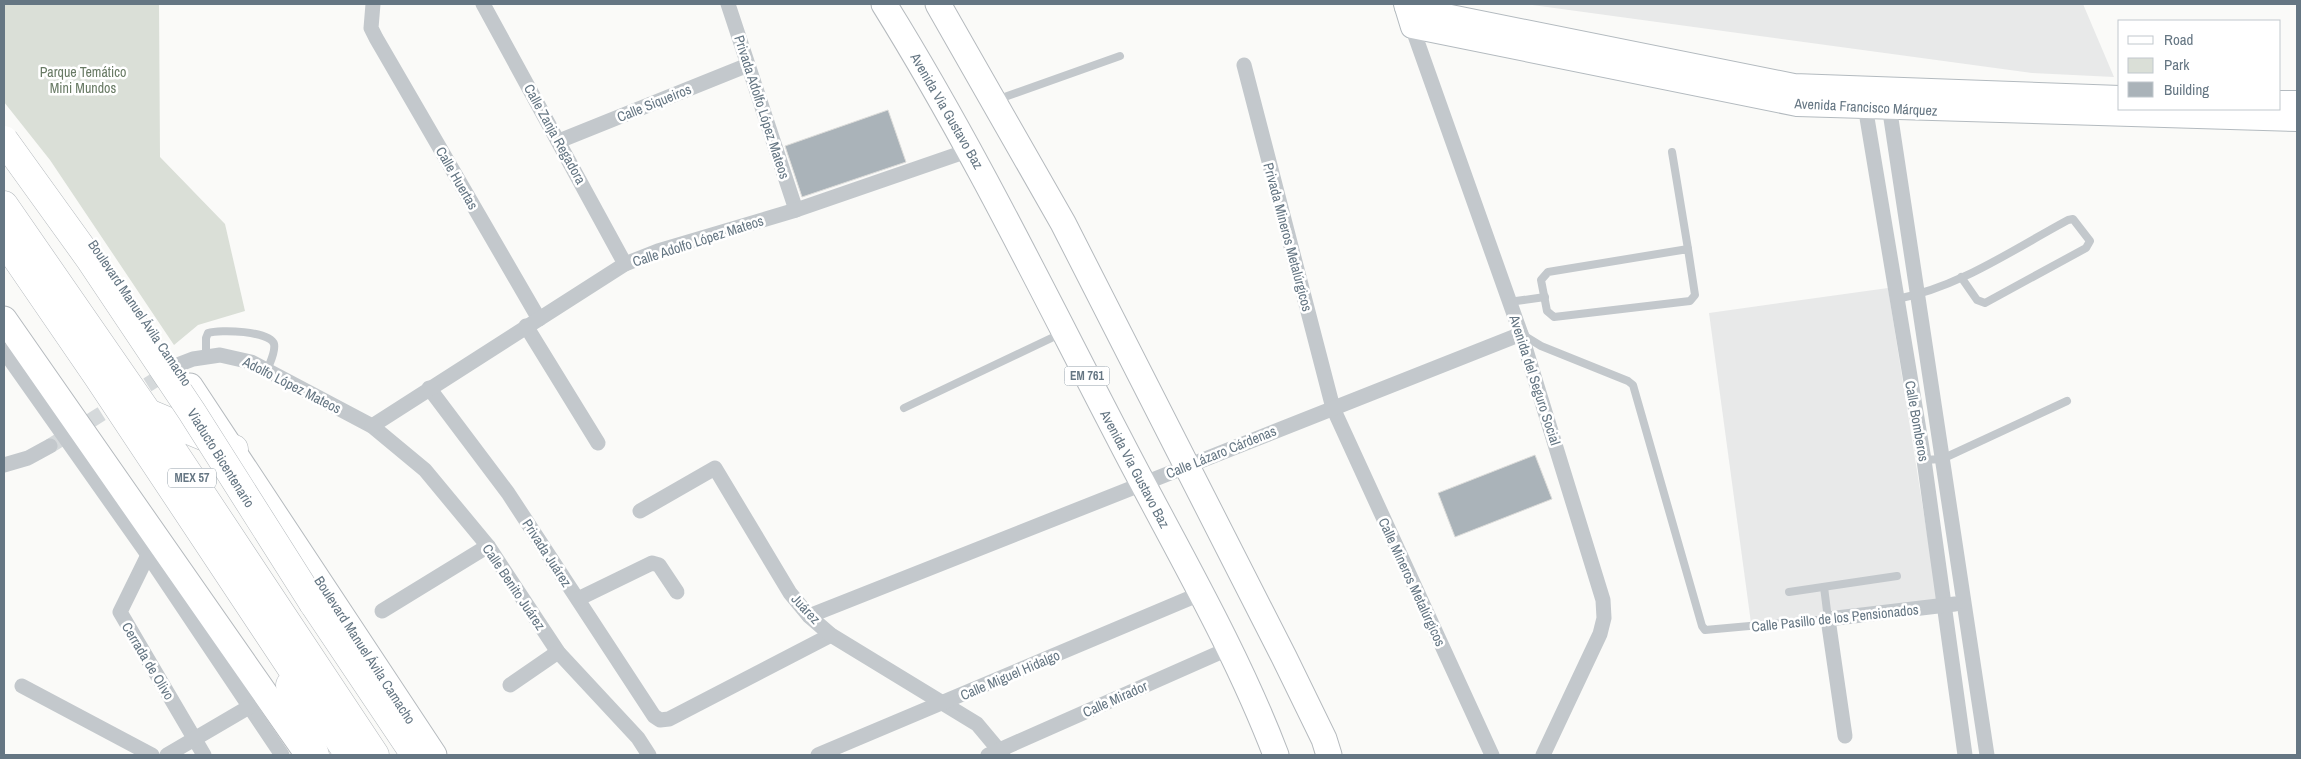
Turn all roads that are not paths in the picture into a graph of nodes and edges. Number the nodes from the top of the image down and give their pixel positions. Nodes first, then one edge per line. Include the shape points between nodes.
1 (373, 4) edge
2 (483, 4) edge
3 (728, 4) edge
4 (884, 4) edge
5 (938, 4) edge
6 (1408, 13) edge
7 (1120, 56) dead end
8 (748, 65) junction
9 (1244, 65) dead end
10 (2118, 97) edge
11 (1864, 98) junction
12 (1888, 99) junction
13 (994, 101) junction
14 (2281, 102) edge
15 (2297, 102) edge
16 (2297, 120) edge
17 (4, 126) edge
18 (4, 140) edge
19 (559, 141) junction
20 (970, 150) junction
21 (1672, 152) dead end
22 (4, 205) edge
23 (796, 210) junction
24 (4, 240) edge
25 (1688, 250) junction
26 (625, 264) junction
27 (1961, 277) junction
28 (1917, 295) junction
29 (1545, 297) junction
30 (1896, 298) junction
31 (1509, 302) junction
32 (533, 322) junction
33 (1064, 332) junction
34 (1521, 334) junction
35 (6, 336) edge
36 (206, 356) junction
37 (180, 364) tunnel mouth
38 (267, 370) junction
39 (429, 388) junction
40 (2067, 401) dead end
41 (904, 408) dead end
42 (1333, 408) junction
43 (148, 413) junction
44 (372, 426) junction
45 (598, 443) dead end
46 (50, 446) tunnel mouth
47 (234, 449) junction
48 (1942, 459) junction
49 (1924, 460) junction
50 (4, 465) edge
51 (1186, 466) junction
52 (1142, 483) junction
53 (640, 511) dead end
54 (488, 546) junction
55 (148, 555) junction
56 (1897, 576) dead end
57 (1824, 587) junction
58 (677, 592) dead end
59 (1789, 592) dead end
60 (1202, 593) junction
61 (578, 599) junction
62 (1964, 602) junction
63 (1946, 606) junction
64 (382, 611) dead end
65 (809, 616) junction
66 (1828, 619) junction
67 (831, 635) junction
68 (275, 644) junction
69 (1230, 648) junction
70 (558, 652) junction
71 (510, 685) dead end
72 (22, 686) dead end
73 (944, 703) junction
74 (249, 707) junction
75 (1844, 736) dead end
76 (194, 739) junction
77 (997, 753) edge
78 (152, 755) edge
79 (167, 755) edge
80 (204, 755) edge
81 (282, 755) edge
82 (308, 755) edge
83 (315, 755) edge
84 (349, 755) edge
85 (375, 755) edge
86 (415, 755) edge
87 (434, 755) edge
88 (650, 755) edge
89 (818, 755) edge
90 (1276, 755) edge
91 (1330, 755) edge
92 (1492, 755) edge
93 (1543, 755) edge
94 (1965, 755) edge
95 (1987, 755) edge

1 - 32 street, Calle Huertas via 371,28 376,38
2 - 19 street, Calle Zanja Regadora
3 - 8 street, Privada Adolfo López Mateos
4 - 20 main road, Avenida Via Gustavo Baz / EM 761
5 - 13 main road
6 - 11 street, Avenida Francisco Márquez
6 - 31 street, Avenida del Seguro Social
7 - 13 lane
8 - 19 street, Calle Siqueiros
8 - 23 street, Privada Adolfo López Mateos
9 - 42 street, Privada Mineros Metalúrgicos
10 - 12 street, Avenida Francisco Márquez
11 - 12 street, Avenida Francisco Márquez
11 - 30 street, Calle Bomberos
12 - 16 street, Avenida Francisco Márquez
12 - 28 street, Calle Bomberos
13 - 51 main road via 1063,223
14 - 15 street
17 - 47 main road, Boulevard Manuel Ávila Camacho via 72,214
18 - 86 highway, Viaducto Bicentenario, bridge via 106,282 313,604
19 - 26 street, Calle Zanja Regadora
20 - 23 street, Calle Adolfo López Mateos
20 - 33 main road, Avenida Via Gustavo Baz / EM 761
21 - 25 lane
22 - 43 highway, MEX 57
23 - 26 street, Calle Adolfo López Mateos
24 - 68 highway, MEX 57
25 - 29 lane via 1548,272 1541,280
25 - 29 lane via 1695,295 1690,301 1554,316 1547,311
26 - 32 street, Calle Adolfo López Mateos
27 - 27 lane via 1977,300 1985,303 2086,248 2090,241 2077,222 2068,220
27 - 28 lane
28 - 30 lane
28 - 48 street, Calle Bomberos
29 - 31 lane
30 - 49 street, Calle Bomberos
31 - 34 street, Avenida del Seguro Social
32 - 39 street, Calle Adolfo López Mateos
32 - 45 street, Calle Huertas
33 - 41 lane
33 - 52 main road, Avenida Via Gustavo Baz / EM 761
34 - 42 street, Calle Lázaro Cárdenas
34 - 66 lane, Calle Pasillo de los Pensionados via 1633,386 1705,630
34 - 93 street, Avenida del Seguro Social via 1603,600 1604,618 1600,634
35 - 55 street
35 - 82 main road
36 - 37 street, Adolfo López Mateos
36 - 38 street, Adolfo López Mateos via 236,357
36 - 38 lane via 208,333 231,330 252,334 274,342
38 - 44 street, Adolfo López Mateos
39 - 44 street, Calle Adolfo López Mateos
39 - 61 street, Privada Juárez via 508,493
40 - 48 lane
42 - 51 street, Calle Lázaro Cárdenas
42 - 92 street, Calle Mineros Metalúrgicos
43 - 47 highway
43 - 85 highway, MEX 57
44 - 54 street, Calle Benito Juárez via 425,470
46 - 50 street via 28,458
47 - 87 main road, Boulevard Manuel Ávila Camacho
48 - 49 lane
48 - 62 street, Calle Bomberos
49 - 63 street, Calle Bomberos
51 - 52 street, Calle Lázaro Cárdenas
51 - 91 main road via 1284,657
52 - 60 main road, Avenida Via Gustavo Baz / EM 761
52 - 65 street, Calle Lázaro Cárdenas
53 - 65 street, Juárez via 715,468 790,594
54 - 64 street
54 - 70 street, Calle Benito Juárez
55 - 74 street
55 - 76 street, Cerrada de Olivo via 120,612
56 - 57 lane
57 - 59 lane
57 - 66 lane
58 - 61 street via 655,563
60 - 69 main road, Avenida Via Gustavo Baz / EM 761
60 - 73 street, Calle Miguel Hidalgo
61 - 67 street, Privada Juárez via 654,716 660,720 669,719
62 - 63 street, Calle Pasillo de los Pensionados
62 - 95 street, Calle Bomberos
63 - 66 street, Calle Pasillo de los Pensionados
63 - 94 street, Calle Bomberos
65 - 67 street, Juárez
66 - 75 street
67 - 73 street, Juárez
68 - 83 highway
68 - 84 highway, MEX 57
69 - 77 street, Calle Mirador
69 - 90 main road, Avenida Via Gustavo Baz / EM 761
70 - 71 street
70 - 88 street, Calle Benito Juárez
72 - 78 street
73 - 77 street via 977,724
73 - 89 street, Calle Miguel Hidalgo
74 - 76 street
74 - 81 street
76 - 79 street
76 - 80 street

